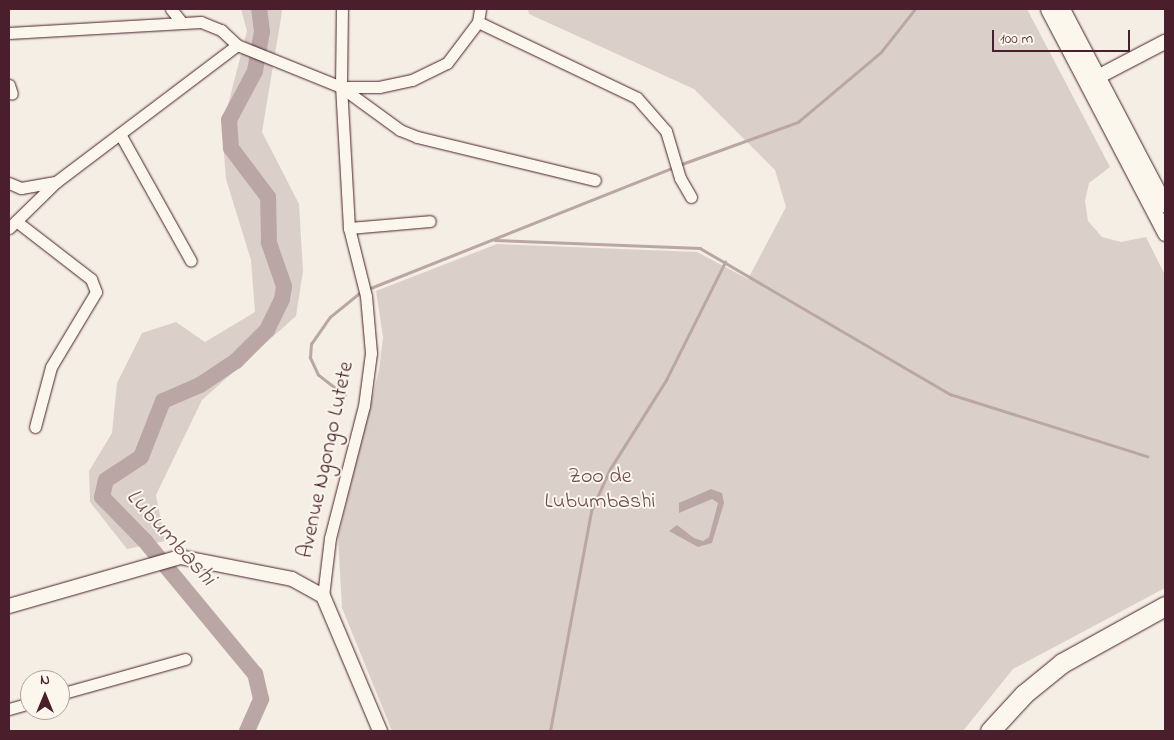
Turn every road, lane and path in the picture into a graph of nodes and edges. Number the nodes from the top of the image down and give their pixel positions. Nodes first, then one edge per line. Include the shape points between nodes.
1 (172, 9) edge
2 (342, 9) edge
3 (480, 9) edge
4 (1048, 9) edge
5 (1062, 9) edge
6 (180, 20) junction
7 (478, 22) junction
8 (9, 33) edge
9 (1165, 42) edge
10 (239, 46) junction
11 (1092, 80) junction
12 (341, 87) junction
13 (120, 134) junction
14 (595, 180) dead end
15 (56, 182) junction
16 (9, 183) edge
17 (691, 197) dead end
18 (1165, 205) edge
19 (430, 221) dead end
20 (12, 225) edge
21 (349, 228) junction
22 (1165, 233) edge
23 (191, 261) dead end
24 (35, 427) dead end
25 (323, 596) junction
26 (9, 606) edge
27 (1165, 606) edge
28 (185, 659) dead end
29 (70, 691) edge
30 (380, 731) edge
31 (990, 731) edge

1 - 6 street
2 - 12 street, Avenue Ngongo Lutete
3 - 7 street
4 - 11 main road
5 - 11 main road
6 - 8 street
6 - 10 street via 214,26
7 - 12 street via 455,56 438,69 379,87
7 - 17 street via 637,98 666,131
9 - 11 street
10 - 12 street
10 - 13 street
11 - 18 main road
11 - 22 main road
12 - 14 street via 400,130 417,137
12 - 21 street, Avenue Ngongo Lutete
13 - 15 street
13 - 23 street
15 - 16 street via 21,188
15 - 20 street
19 - 21 street
20 - 24 street via 91,279 96,292 51,367
21 - 25 street, Avenue Ngongo Lutete via 366,296 371,337 367,390 330,538
25 - 26 street via 300,582 272,574 196,559 170,559
25 - 30 street, Avenue Ngongo Lutete
27 - 31 highway via 1062,663 1024,694
28 - 29 street

